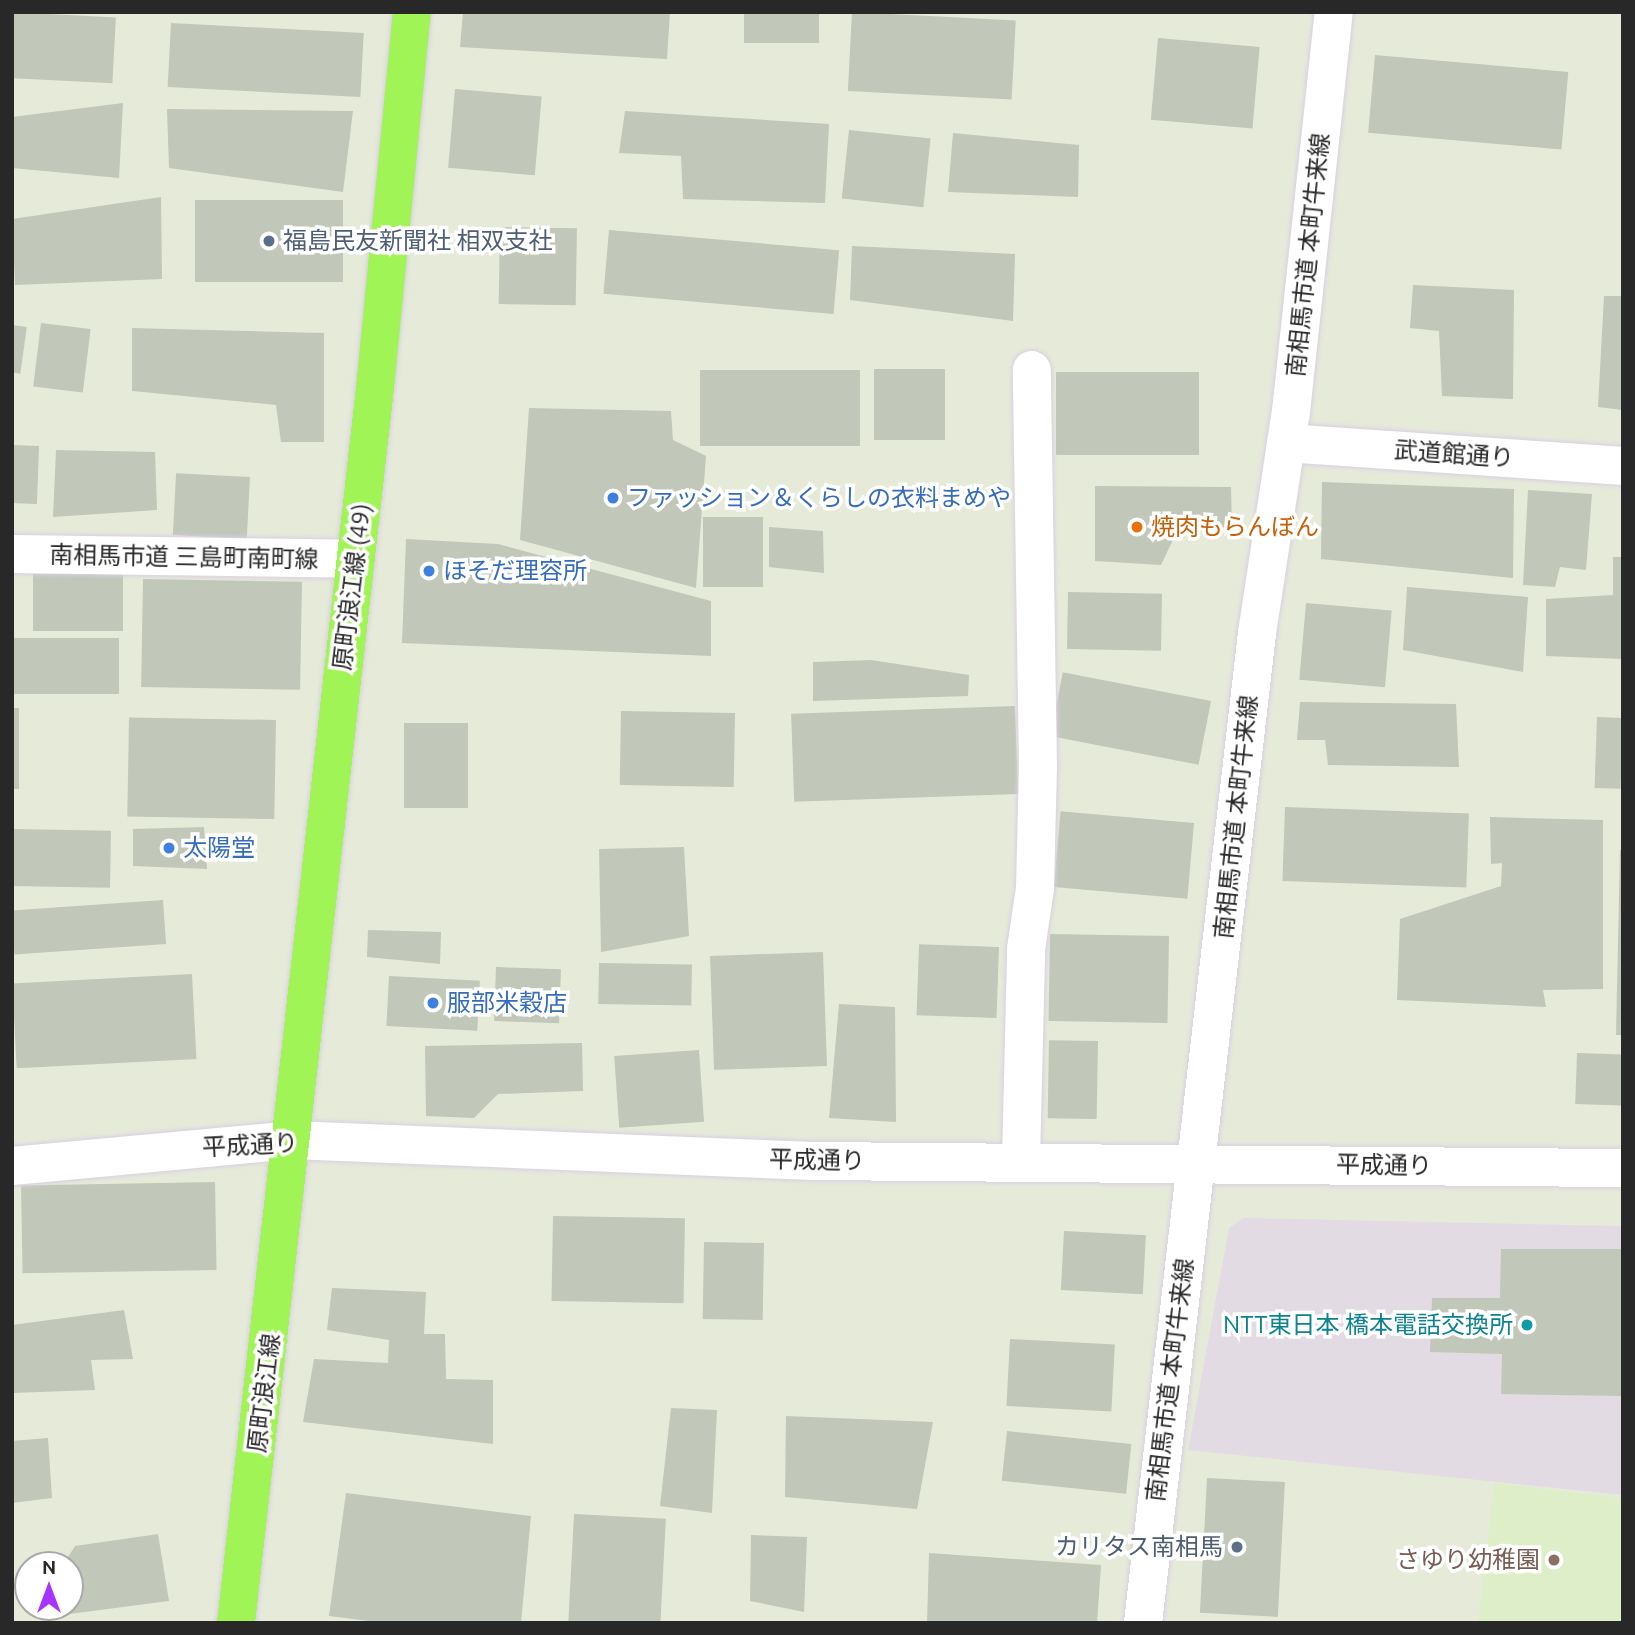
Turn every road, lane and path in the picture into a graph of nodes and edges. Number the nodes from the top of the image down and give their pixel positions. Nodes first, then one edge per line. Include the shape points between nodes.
1 (412, 12) edge
2 (1334, 12) edge
3 (1032, 370) dead end
4 (1286, 443) junction
5 (1623, 466) edge
6 (12, 554) edge
7 (355, 559) junction
8 (290, 1151) junction
9 (1021, 1161) junction
10 (1197, 1163) junction
11 (12, 1166) edge
12 (1623, 1167) edge
13 (236, 1623) edge
14 (1143, 1623) edge

1 - 7 main road, 原町浪江線 (49)
2 - 4 street, 南相馬市道 本町牛来線
3 - 9 street via 1038,767 1035,888 1026,949
4 - 5 street, 武道館通り
4 - 10 street, 南相馬市道 本町牛来線 via 1257,632
6 - 7 street, 南相馬市道 三島町南町線
7 - 8 main road, 原町浪江線 (49)
8 - 9 street, 平成通り
8 - 11 street, 平成通り
8 - 13 main road, 原町浪江線
9 - 10 street, 平成通り
10 - 12 street, 平成通り
10 - 14 street, 南相馬市道 本町牛来線

